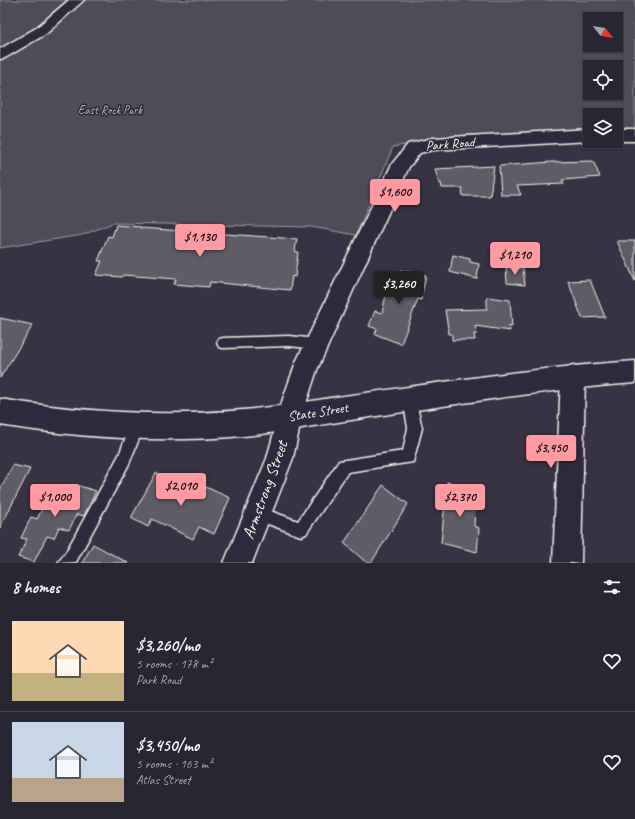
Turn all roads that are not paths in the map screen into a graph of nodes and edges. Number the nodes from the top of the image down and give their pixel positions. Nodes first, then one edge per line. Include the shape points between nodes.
1 (77, 0) edge
2 (0, 55) edge
3 (583, 135) edge
4 (623, 135) edge
5 (635, 135) edge
6 (223, 343) dead end
7 (316, 344) junction
8 (635, 372) edge
9 (573, 376) junction
10 (409, 398) junction
11 (0, 412) edge
12 (290, 416) junction
13 (137, 426) junction
14 (259, 514) junction
15 (65, 563) edge
16 (238, 563) edge
17 (567, 563) edge

1 - 2 street via 41,31
3 - 7 main road, Park Road via 433,144 414,148 396,173
4 - 5 main road
6 - 7 lane via 289,341
7 - 12 main road, Park Road
8 - 9 main road, State Street
9 - 10 main road, State Street
9 - 17 street
10 - 12 main road, State Street
10 - 14 lane via 415,428 408,457 344,466 301,529
11 - 13 main road, State Street via 68,423
12 - 13 main road, State Street via 245,423
12 - 14 street, Armstrong Street via 280,458
13 - 15 lane via 124,459 71,557
14 - 16 street, Armstrong Street

